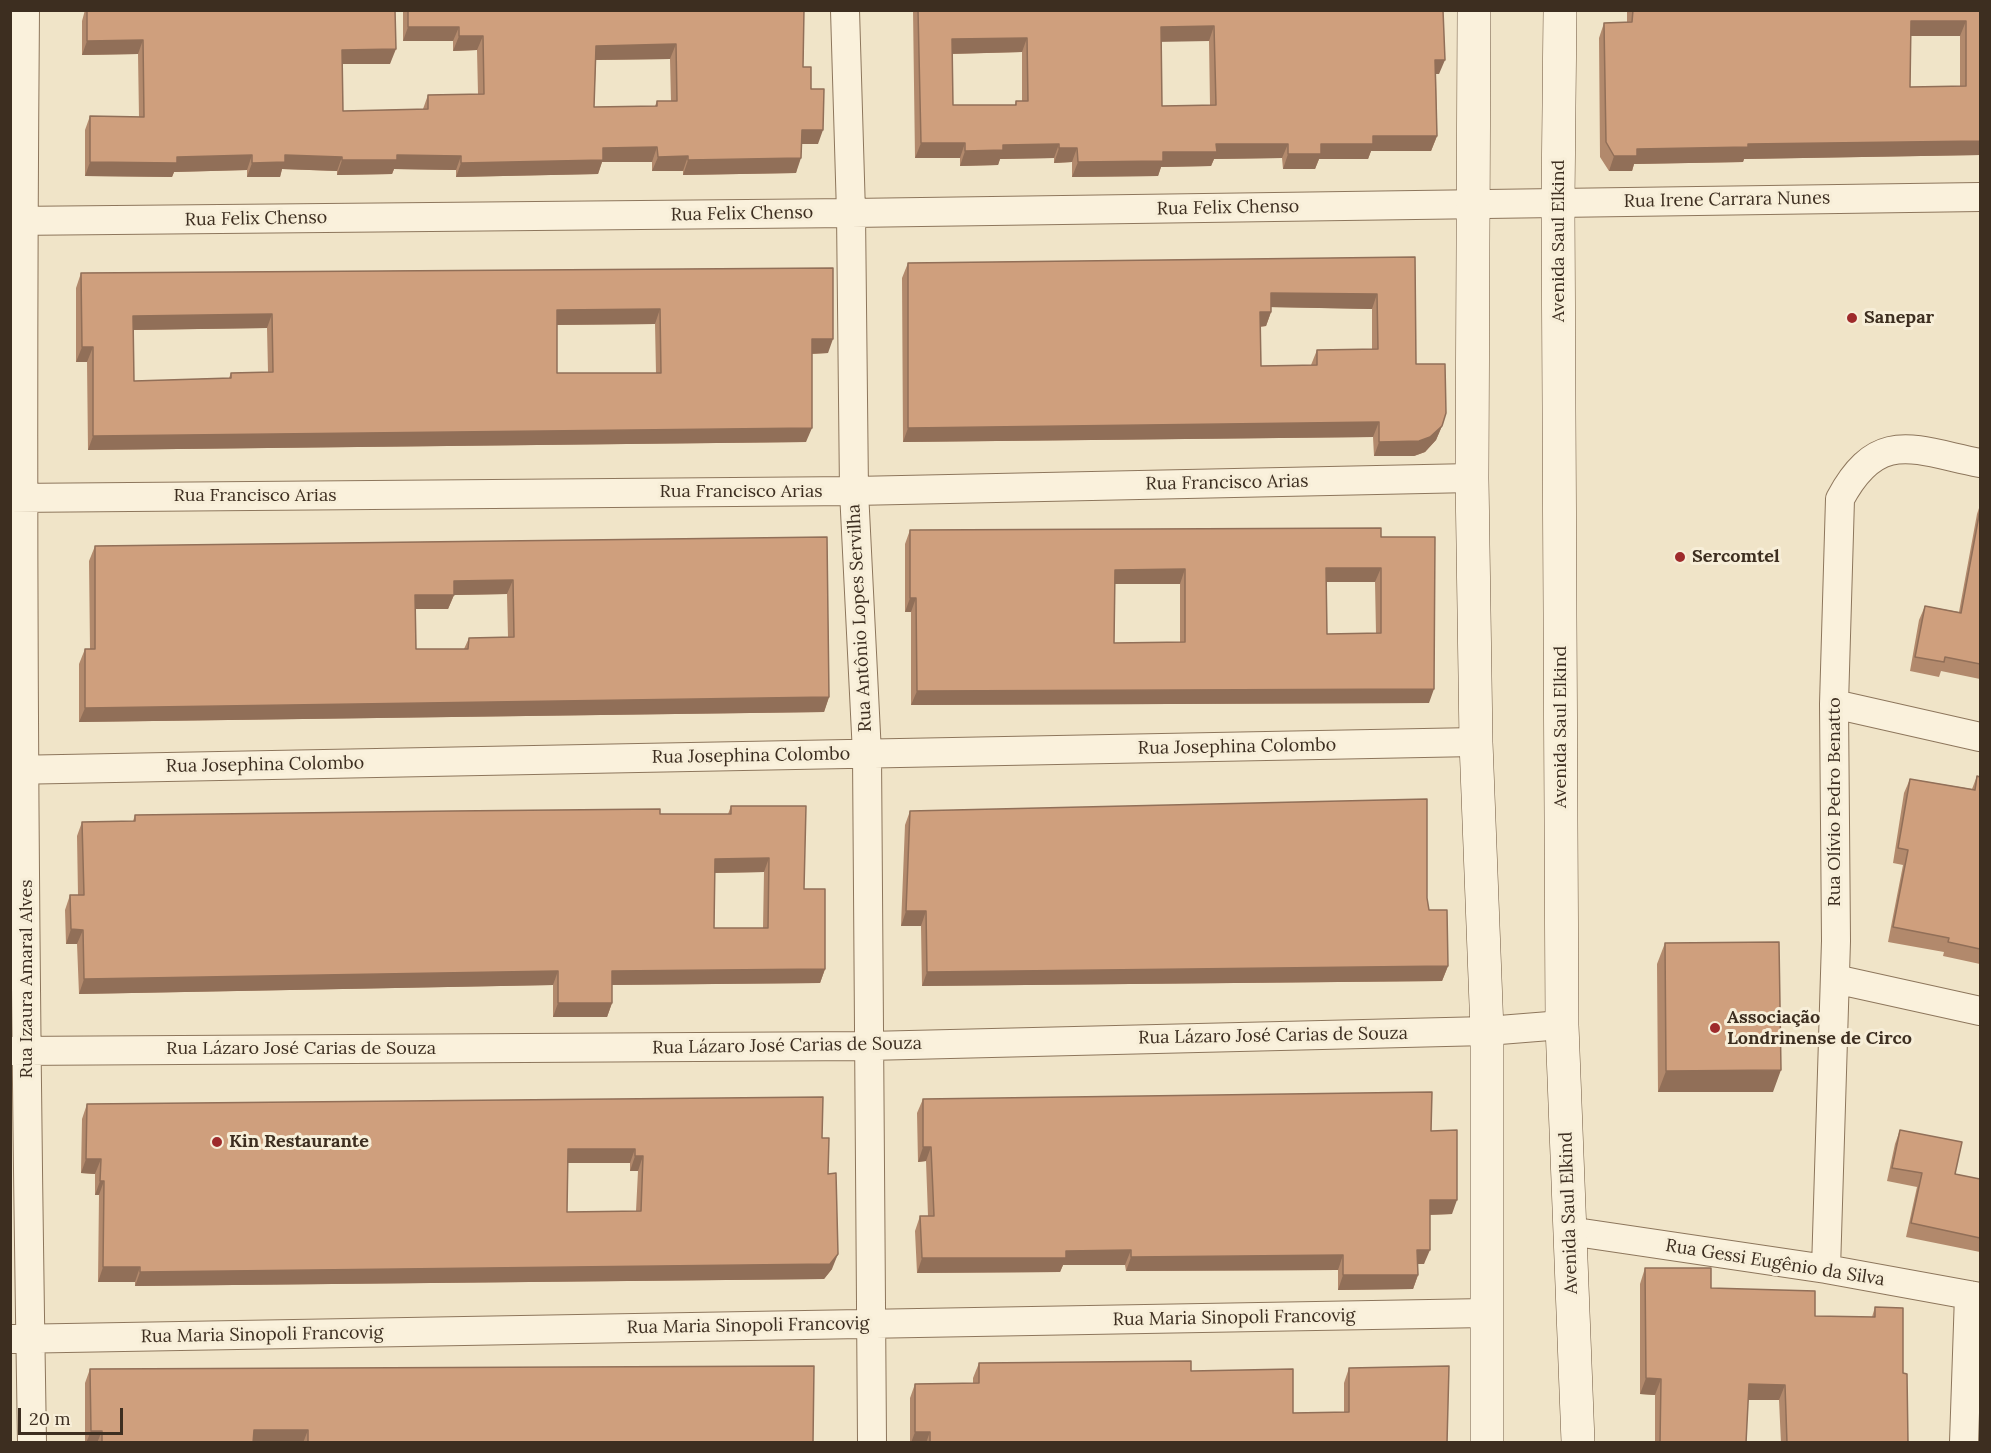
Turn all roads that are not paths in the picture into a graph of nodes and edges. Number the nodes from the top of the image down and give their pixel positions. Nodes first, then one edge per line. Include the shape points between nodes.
1 (25, 10) edge
2 (845, 10) edge
3 (1473, 10) edge
4 (1560, 10) edge
5 (1980, 197) edge
6 (1558, 202) junction
7 (1473, 204) junction
8 (851, 213) junction
9 (17, 221) edge
10 (1980, 463) edge
11 (1472, 478) junction
12 (854, 491) junction
13 (17, 498) edge
14 (1834, 704) junction
15 (1980, 737) edge
16 (1476, 742) junction
17 (867, 754) junction
18 (18, 770) edge
19 (1835, 979) junction
20 (1980, 1011) edge
21 (1562, 1025) junction
22 (1487, 1031) junction
23 (868, 1046) junction
24 (19, 1051) edge
25 (1569, 1231) junction
26 (1826, 1269) junction
27 (1975, 1296) edge
28 (1486, 1313) junction
29 (870, 1324) junction
30 (20, 1339) edge
31 (32, 1443) edge
32 (872, 1443) edge
33 (1487, 1443) edge
34 (1578, 1443) edge
35 (1964, 1443) edge

1 - 9 street, Rua Izaura Amaral Alves
2 - 8 street, Rua Antônio Lopes Servilha
3 - 7 main road
4 - 6 main road, Avenida Saul Elkind
5 - 6 street, Rua Irene Carrara Nunes
6 - 7 street, Rua Irene Carrara Nunes
6 - 21 main road, Avenida Saul Elkind
7 - 8 street, Rua Felix Chenso
7 - 11 main road
8 - 9 street, Rua Felix Chenso
8 - 12 street, Rua Antônio Lopes Servilha
9 - 13 street, Rua Izaura Amaral Alves
10 - 14 street, Rua Olívio Pedro Benatto via 1902,448 1875,455 1853,475 1840,500
11 - 12 street, Rua Francisco Arias
11 - 16 main road
12 - 13 street, Rua Francisco Arias
12 - 17 street, Rua Antônio Lopes Servilha
13 - 18 street, Rua Izaura Amaral Alves
14 - 15 street
14 - 19 street, Rua Olívio Pedro Benatto
16 - 17 street, Rua Josephina Colombo
16 - 22 main road
17 - 18 street, Rua Josephina Colombo
17 - 23 street, Rua Antônio Lopes Servilha
18 - 24 street, Rua Izaura Amaral Alves
19 - 20 street
19 - 26 street, Rua Olívio Pedro Benatto
21 - 22 street, Rua Lázaro José Carias de Souza
21 - 25 main road, Avenida Saul Elkind
22 - 23 street, Rua Lázaro José Carias de Souza
22 - 28 main road
23 - 24 street, Rua Lázaro José Carias de Souza
23 - 29 street, Rua Antônio Lopes Servilha
24 - 30 street, Rua Izaura Amaral Alves
25 - 26 street, Rua Gessi Eugênio da Silva
25 - 34 main road, Avenida Saul Elkind
26 - 27 street, Rua Gessi Eugênio da Silva
27 - 35 street
28 - 29 street, Rua Maria Sinopoli Francovig
28 - 33 main road
29 - 30 street, Rua Maria Sinopoli Francovig
29 - 32 street, Rua Antônio Lopes Servilha
30 - 31 street, Rua Izaura Amaral Alves

